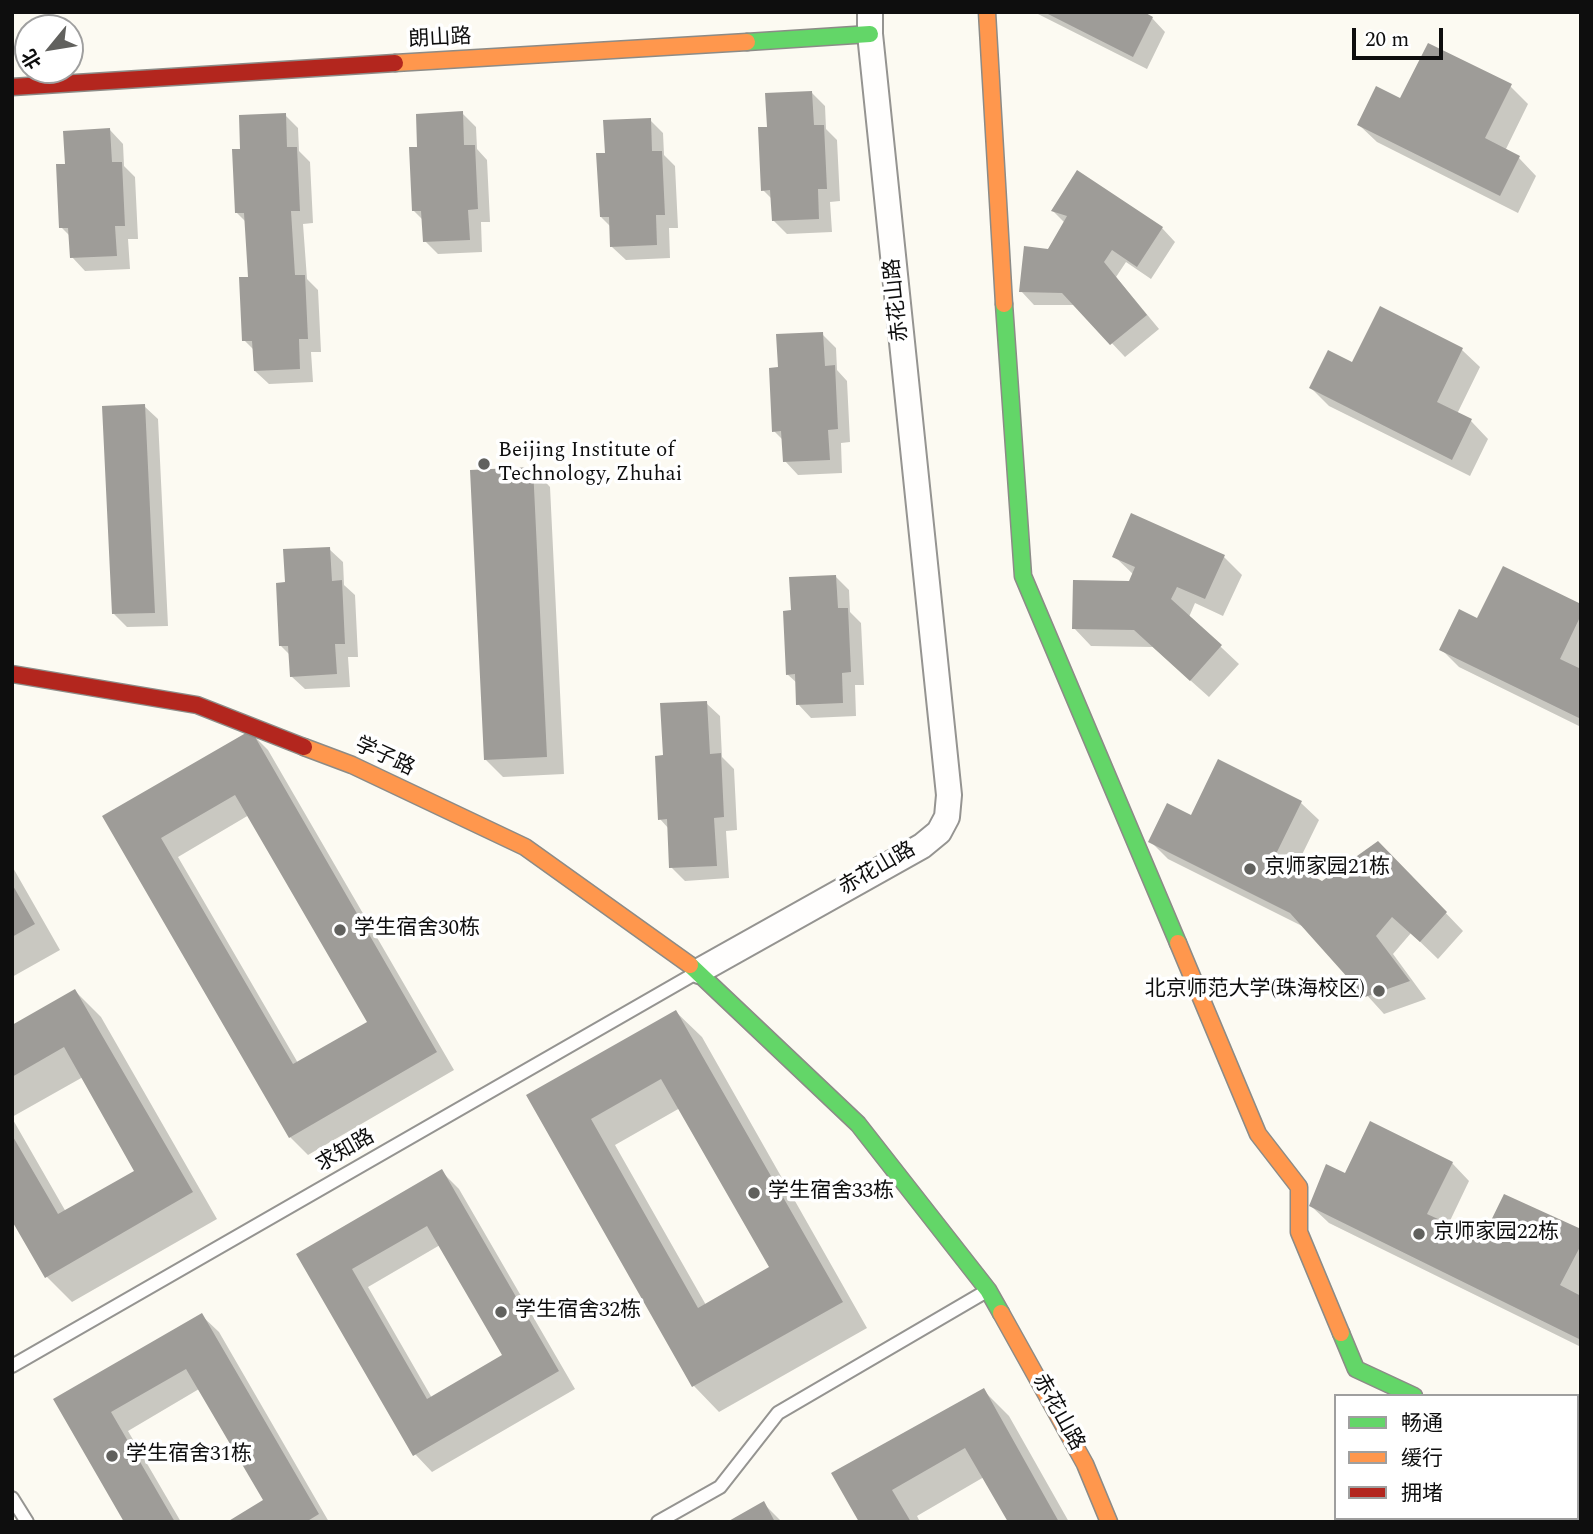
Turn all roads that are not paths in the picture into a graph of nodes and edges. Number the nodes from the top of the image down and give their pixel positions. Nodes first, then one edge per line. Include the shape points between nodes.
1 (987, 12) edge
2 (870, 23) edge
3 (12, 87) edge
4 (12, 674) edge
5 (699, 971) junction
6 (988, 1290) junction
7 (12, 1366) edge
8 (1410, 1394) edge
9 (12, 1498) edge
10 (27, 1522) edge
11 (658, 1522) edge
12 (1109, 1522) edge

1 - 8 street via 1023,576 1258,1133 1300,1187 1299,1232 1356,1369
2 - 3 street, 朗山路
2 - 5 street, 赤花山路 via 949,795 947,817 939,832 922,846
4 - 5 street, 学子路 via 197,705 352,765 525,847
5 - 6 street, 赤花山路 via 858,1124
5 - 7 lane, 求知路
6 - 11 lane via 778,1413 720,1487
6 - 12 street, 赤花山路 via 1085,1464
9 - 10 lane

